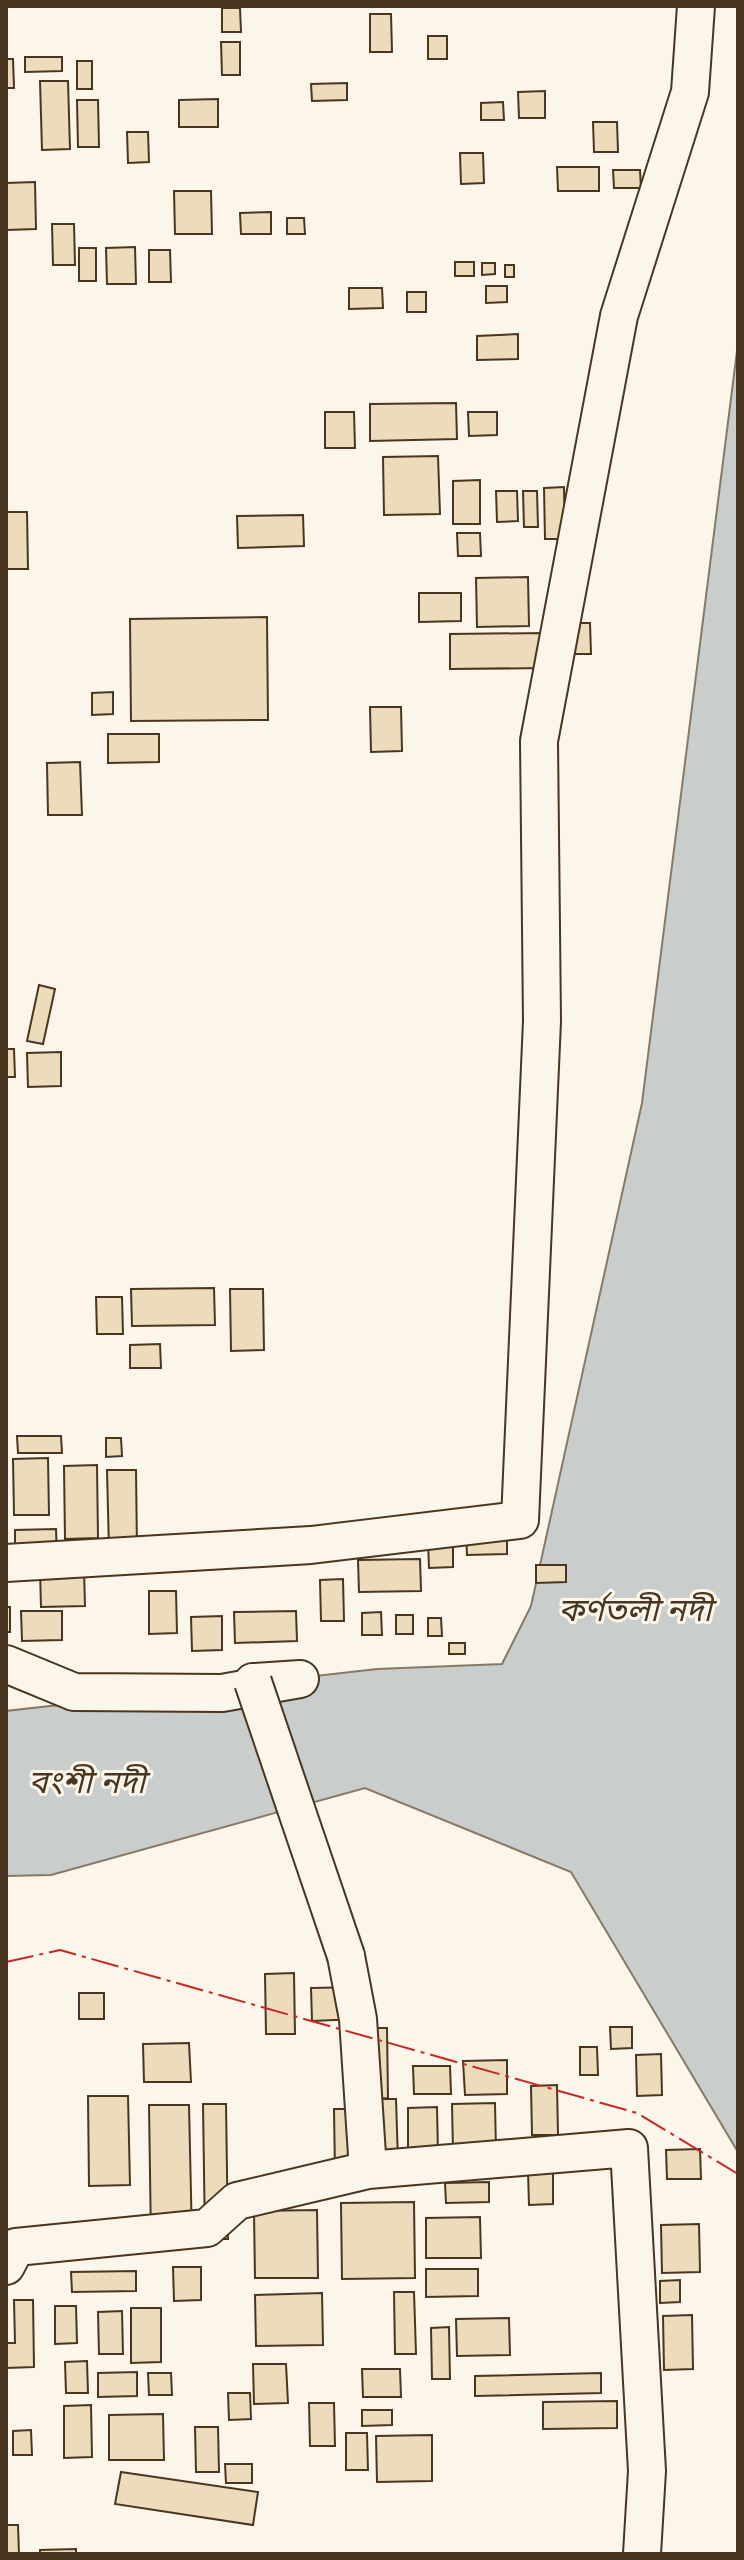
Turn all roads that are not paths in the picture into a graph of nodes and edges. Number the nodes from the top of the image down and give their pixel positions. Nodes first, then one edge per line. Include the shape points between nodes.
1 (696, 6) edge
2 (6, 1563) edge
3 (6, 1664) edge
4 (368, 2170) junction
5 (6, 2266) edge
6 (642, 2554) edge

1 - 2 street via 690,92 619,316 539,741 542,1021 520,1520 311,1545
3 - 4 street, bridge via 74,1692 222,1693 300,1679 253,1682 346,1956 358,2019
4 - 5 street via 237,2201 207,2228 16,2247
4 - 6 street via 629,2148 647,2471

